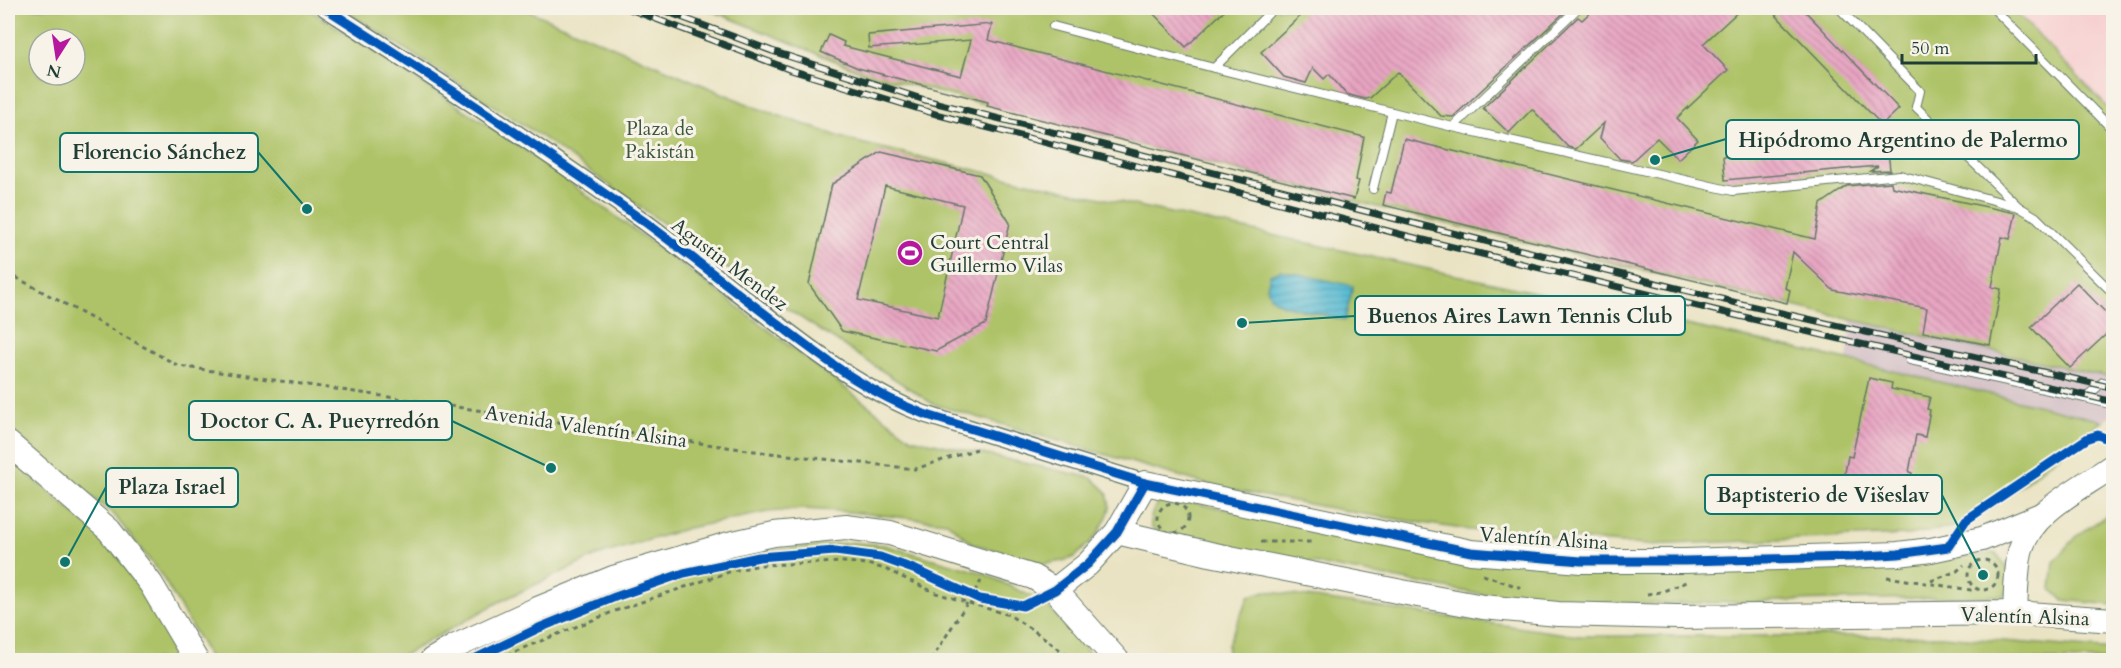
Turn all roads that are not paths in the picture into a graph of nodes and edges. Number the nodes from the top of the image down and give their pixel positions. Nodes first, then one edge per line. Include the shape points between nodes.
1 (325, 8) edge
2 (1275, 8) edge
3 (1578, 8) edge
4 (1839, 8) edge
5 (1993, 8) edge
6 (1053, 26) dead end
7 (1214, 68) junction
8 (1392, 112) junction
9 (1453, 128) junction
10 (2114, 131) edge
11 (1373, 189) dead end
12 (2019, 207) junction
13 (2114, 294) edge
14 (1910, 360) dead end
15 (2114, 385) edge
16 (2085, 398) junction
17 (2114, 405) edge
18 (8, 443) edge
19 (2114, 465) edge
20 (1145, 483) junction
21 (2043, 514) junction
22 (1117, 532) junction
23 (1982, 539) junction
24 (2018, 570) junction
25 (1055, 590) junction
26 (2015, 613) junction
27 (2114, 620) edge
28 (196, 660) edge
29 (432, 660) edge
30 (1117, 660) edge

1 - 20 street, Agustin Mendez via 444,84 646,223 862,385 894,403
2 - 7 lane
3 - 9 lane
4 - 12 lane via 1920,91 1916,107
5 - 10 lane
6 - 7 lane
7 - 8 lane
8 - 9 lane
8 - 11 lane
9 - 12 lane via 1733,191 1900,175
12 - 13 lane via 2036,217
14 - 16 lane
15 - 16 lane via 2103,382
16 - 17 lane
18 - 28 main road via 109,530 151,584
19 - 21 main road
20 - 22 main road
20 - 23 main road, Valentín Alsina via 1471,552 1570,560 1957,554
21 - 23 main road
21 - 24 main road via 2026,536
22 - 25 main road via 1088,564
22 - 26 main road, Valentín Alsina via 1407,593 1558,614 1677,617
23 - 24 main road via 2008,549
24 - 26 main road
25 - 29 main road via 1033,578 891,533 846,527 774,534 613,578 535,610
25 - 30 main road
26 - 27 main road, Valentín Alsina

